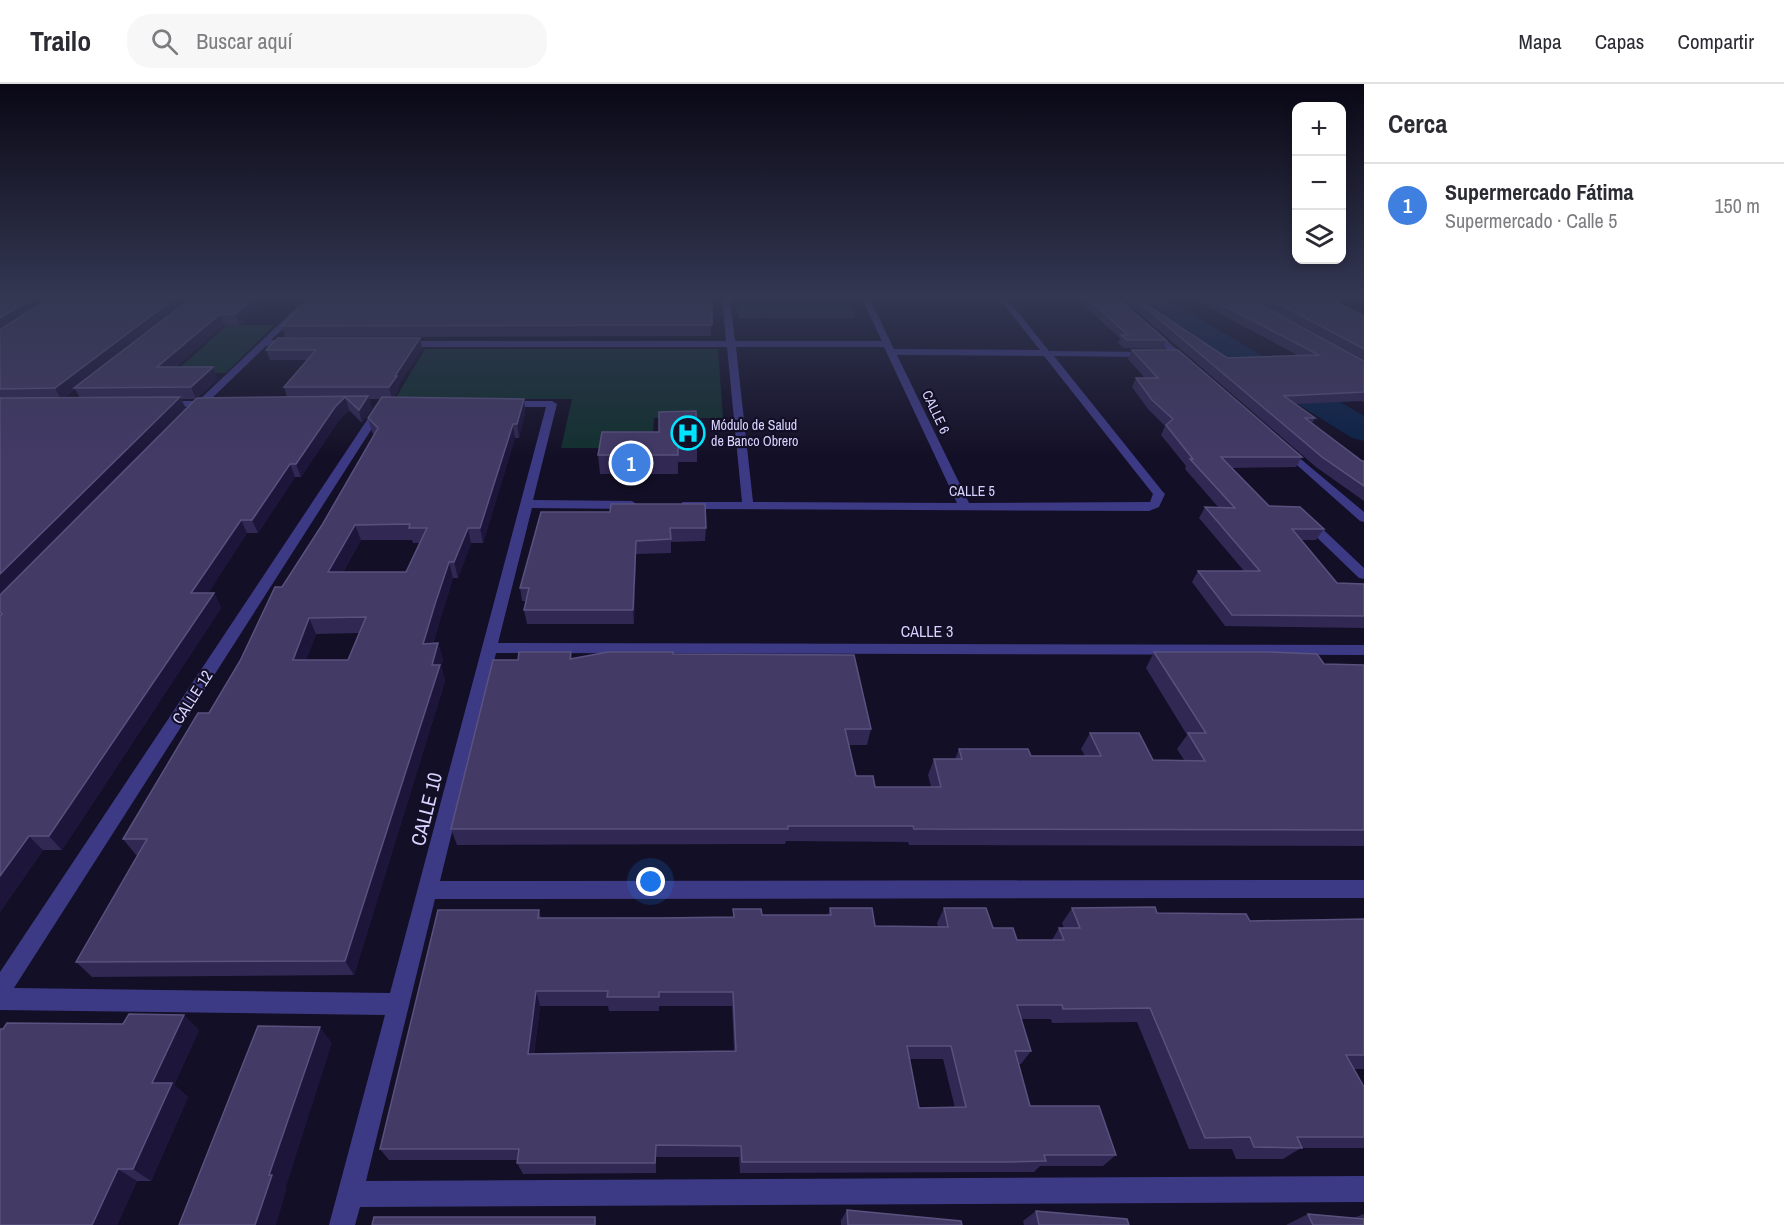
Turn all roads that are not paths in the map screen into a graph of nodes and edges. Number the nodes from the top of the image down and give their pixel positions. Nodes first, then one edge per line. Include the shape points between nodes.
1 (256, 350) edge
2 (733, 350) edge
3 (891, 350) edge
4 (961, 350) edge
5 (1045, 350) edge
6 (1173, 350) edge
7 (1047, 353) junction
8 (1177, 354) junction
9 (1194, 370) edge
10 (383, 403) edge
11 (152, 404) edge
12 (200, 404) junction
13 (223, 404) edge
14 (496, 404) edge
15 (184, 421) edge
16 (1272, 438) edge
17 (527, 504) junction
18 (643, 505) edge
19 (678, 505) edge
20 (748, 506) junction
21 (965, 506) junction
22 (1294, 508) edge
23 (1364, 518) edge
24 (1364, 575) edge
25 (490, 648) junction
26 (1364, 650) edge
27 (1364, 889) edge
28 (429, 891) junction
29 (0, 991) edge
30 (0, 999) edge
31 (399, 1004) junction
32 (1364, 1189) edge
33 (350, 1194) junction
34 (342, 1225) edge

1 - 12 street
2 - 20 street
3 - 21 street, CALLE 6
4 - 7 street
5 - 7 street, CALLE 5
6 - 8 street
7 - 8 street
7 - 21 street, CALLE 5 via 1159,494 1155,504
8 - 9 street
10 - 29 street, CALLE 12
11 - 12 street
12 - 13 street
12 - 15 street
14 - 17 street, CALLE 10 via 552,404
16 - 23 street
17 - 18 street
17 - 25 street, CALLE 10
19 - 20 street, CALLE 5
20 - 21 street, CALLE 5
22 - 24 street
25 - 26 street, CALLE 3
25 - 28 street, CALLE 10
27 - 28 street
28 - 31 street, CALLE 10
30 - 31 street
31 - 33 street, CALLE 10
32 - 33 street
33 - 34 street, CALLE 10

